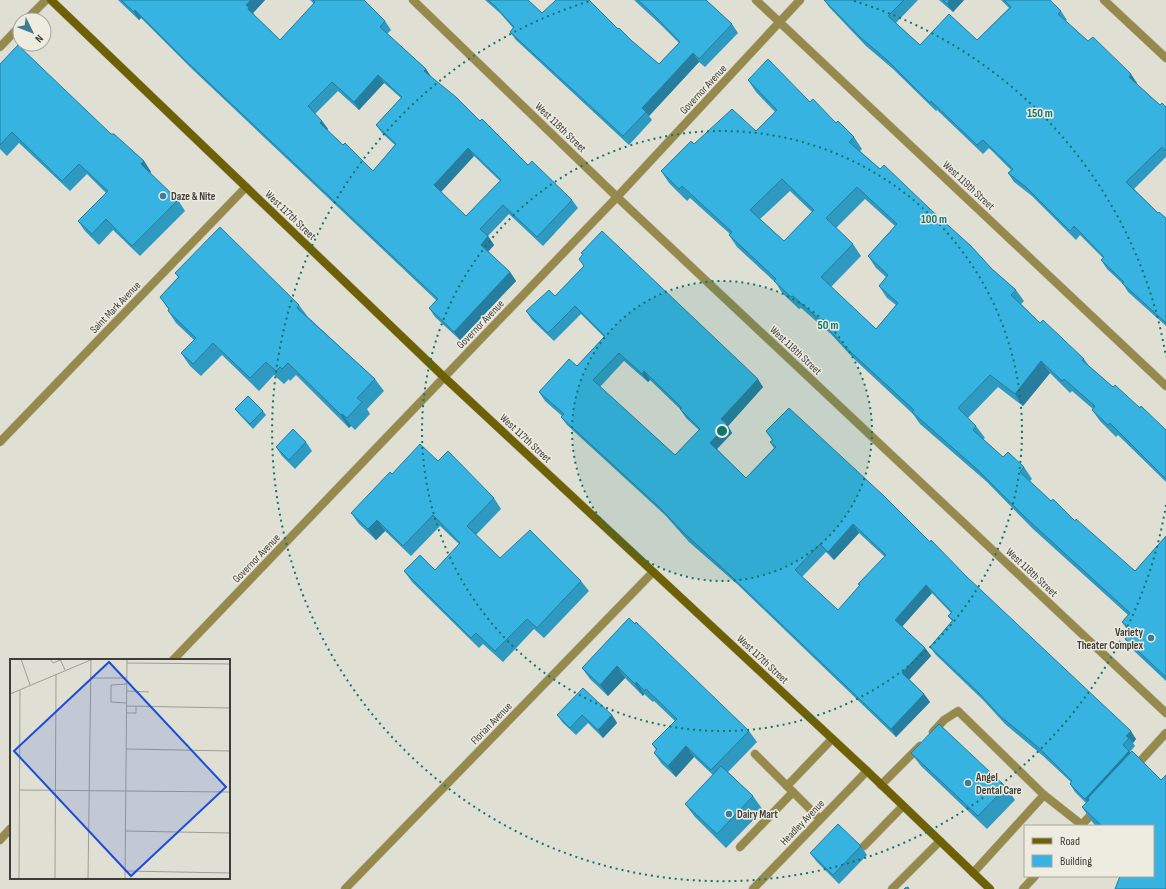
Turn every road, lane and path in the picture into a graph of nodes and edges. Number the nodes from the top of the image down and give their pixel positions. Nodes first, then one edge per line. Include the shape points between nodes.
1 (46, 0) edge
2 (51, 0) edge
3 (413, 0) edge
4 (756, 0) edge
5 (800, 0) edge
6 (1104, 0) edge
7 (34, 12) edge
8 (780, 22) junction
9 (12, 34) edge
10 (0, 47) edge
11 (1166, 58) edge
12 (246, 187) junction
13 (617, 197) junction
14 (444, 377) junction
15 (1166, 386) edge
16 (0, 442) edge
17 (653, 572) junction
18 (174, 659) edge
19 (1166, 713) edge
20 (1166, 733) edge
21 (832, 739) junction
22 (755, 754) dead end
23 (867, 771) junction
24 (1130, 773) edge
25 (881, 785) junction
26 (790, 789) junction
27 (1044, 795) junction
28 (1103, 802) edge
29 (904, 806) junction
30 (820, 819) junction
31 (1081, 825) edge
32 (10, 829) edge
33 (0, 840) edge
34 (940, 841) junction
35 (864, 846) dead end
36 (740, 847) dead end
37 (973, 873) junction
38 (1034, 877) edge
39 (345, 889) edge
40 (753, 889) edge
41 (892, 889) edge
42 (990, 889) edge
43 (1023, 889) edge

1 - 7 street
2 - 12 main road, West 117th Street
3 - 13 street, West 118th Street
4 - 8 street, West 119th Street
5 - 8 street, Governor Avenue
6 - 11 street
8 - 13 street, Governor Avenue
8 - 15 street, West 119th Street
9 - 10 street
12 - 14 main road, West 117th Street
12 - 16 street, Saint Mark Avenue
13 - 14 street, Governor Avenue
13 - 19 street, West 118th Street
14 - 17 main road, West 117th Street
14 - 18 street, Governor Avenue
17 - 21 main road, West 117th Street
17 - 39 street, Florian Avenue
20 - 24 street
21 - 23 main road, West 117th Street
21 - 26 street
22 - 26 street
23 - 25 main road, West 117th Street
23 - 30 street, Headley Avenue
25 - 27 street via 944,720 958,711
25 - 29 main road, West 117th Street
26 - 30 street
26 - 36 street
27 - 31 street
27 - 37 street
28 - 31 street
29 - 34 main road, West 117th Street
29 - 35 street
30 - 40 street, Headley Avenue
32 - 33 street
34 - 37 main road, West 117th Street
34 - 41 street
37 - 42 main road, West 117th Street
38 - 43 street

